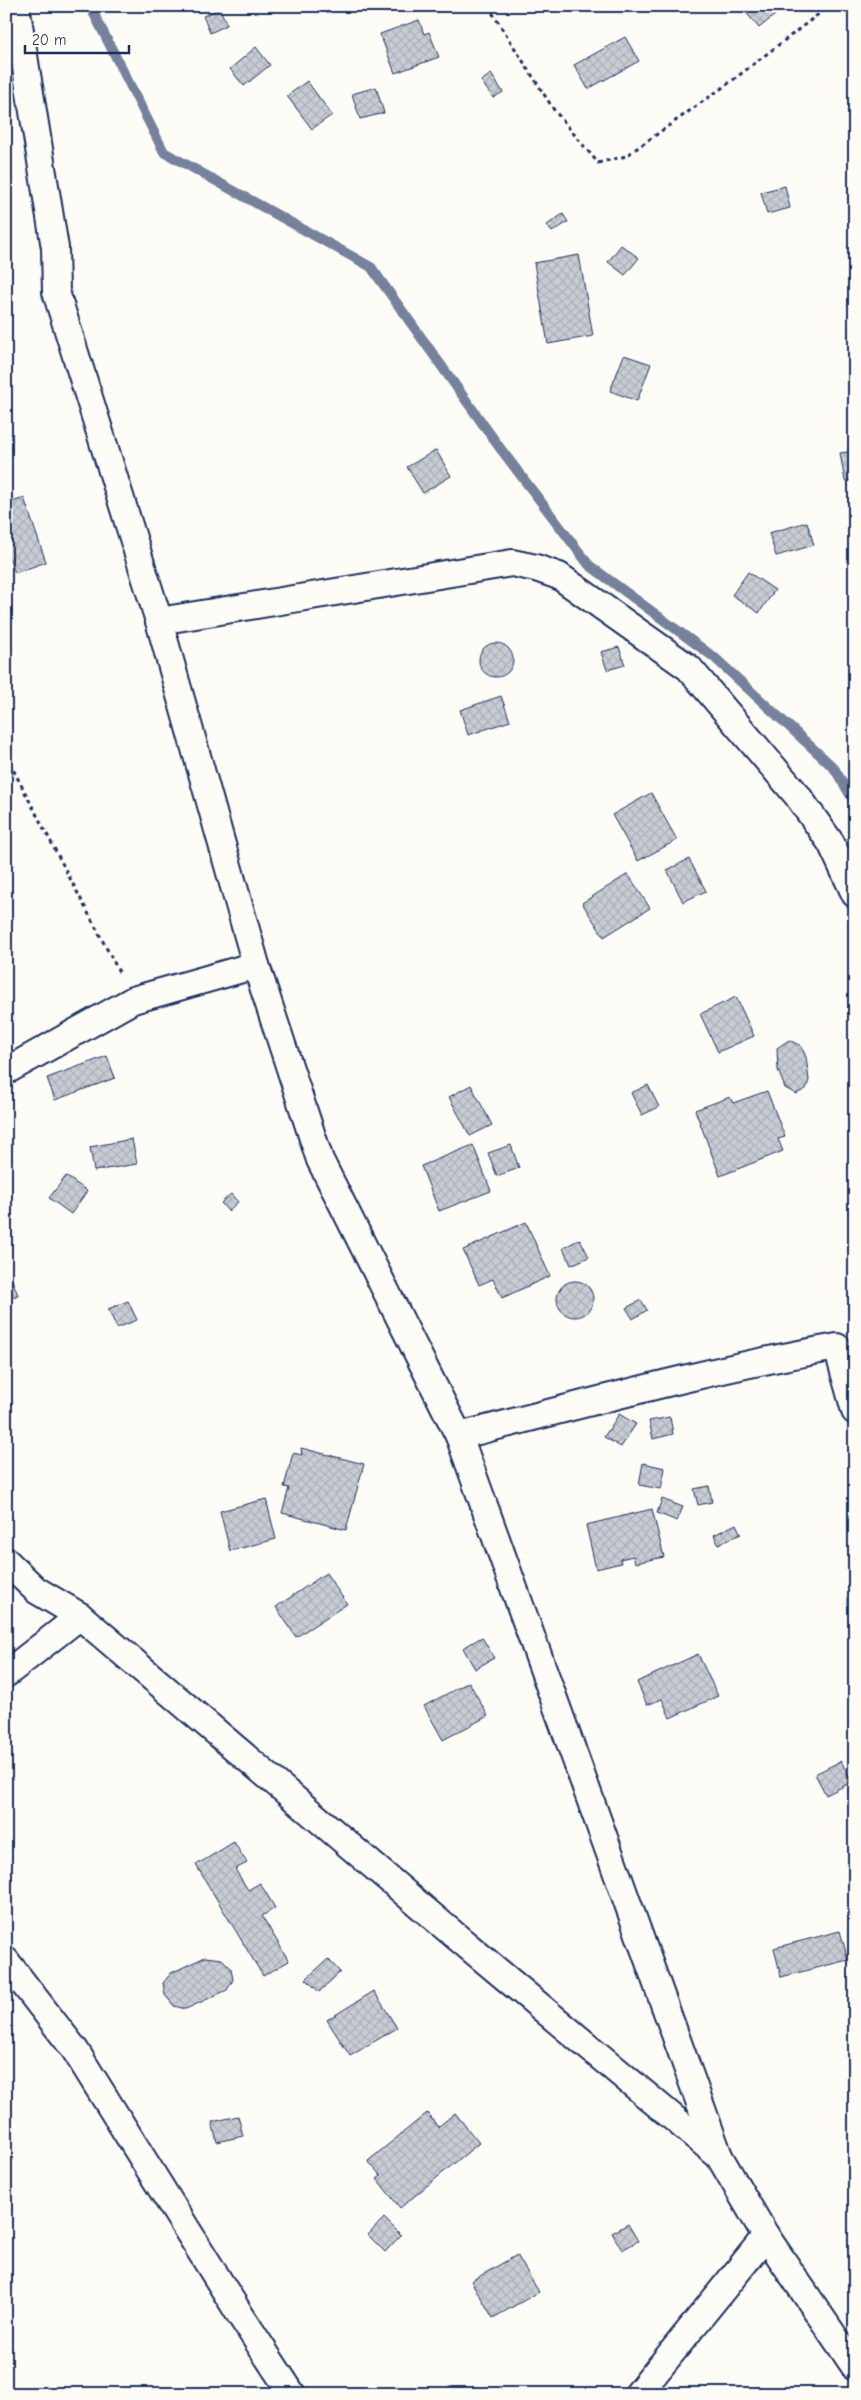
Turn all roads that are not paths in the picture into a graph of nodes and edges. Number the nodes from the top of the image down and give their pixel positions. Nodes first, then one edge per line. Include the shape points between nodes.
1 (16, 6) edge
2 (159, 621) junction
3 (855, 894) edge
4 (256, 965) junction
5 (6, 1071) edge
6 (846, 1348) edge
7 (855, 1411) edge
8 (459, 1436) junction
9 (6, 1561) edge
10 (80, 1616) junction
11 (6, 1674) edge
12 (6, 1961) edge
13 (719, 2156) junction
14 (766, 2236) junction
15 (855, 2368) edge
16 (292, 2394) edge
17 (638, 2394) edge

1 - 2 street via 55,248 56,292
2 - 3 street via 512,563 559,576 689,668 797,795 831,843
2 - 4 street
4 - 5 street via 133,1000
4 - 8 street via 320,1160
6 - 7 street
6 - 8 street via 775,1358
8 - 13 street
9 - 10 street via 36,1590
10 - 11 street
10 - 13 street via 444,1927
12 - 16 street via 75,2050
13 - 14 street
14 - 15 street
14 - 17 street

